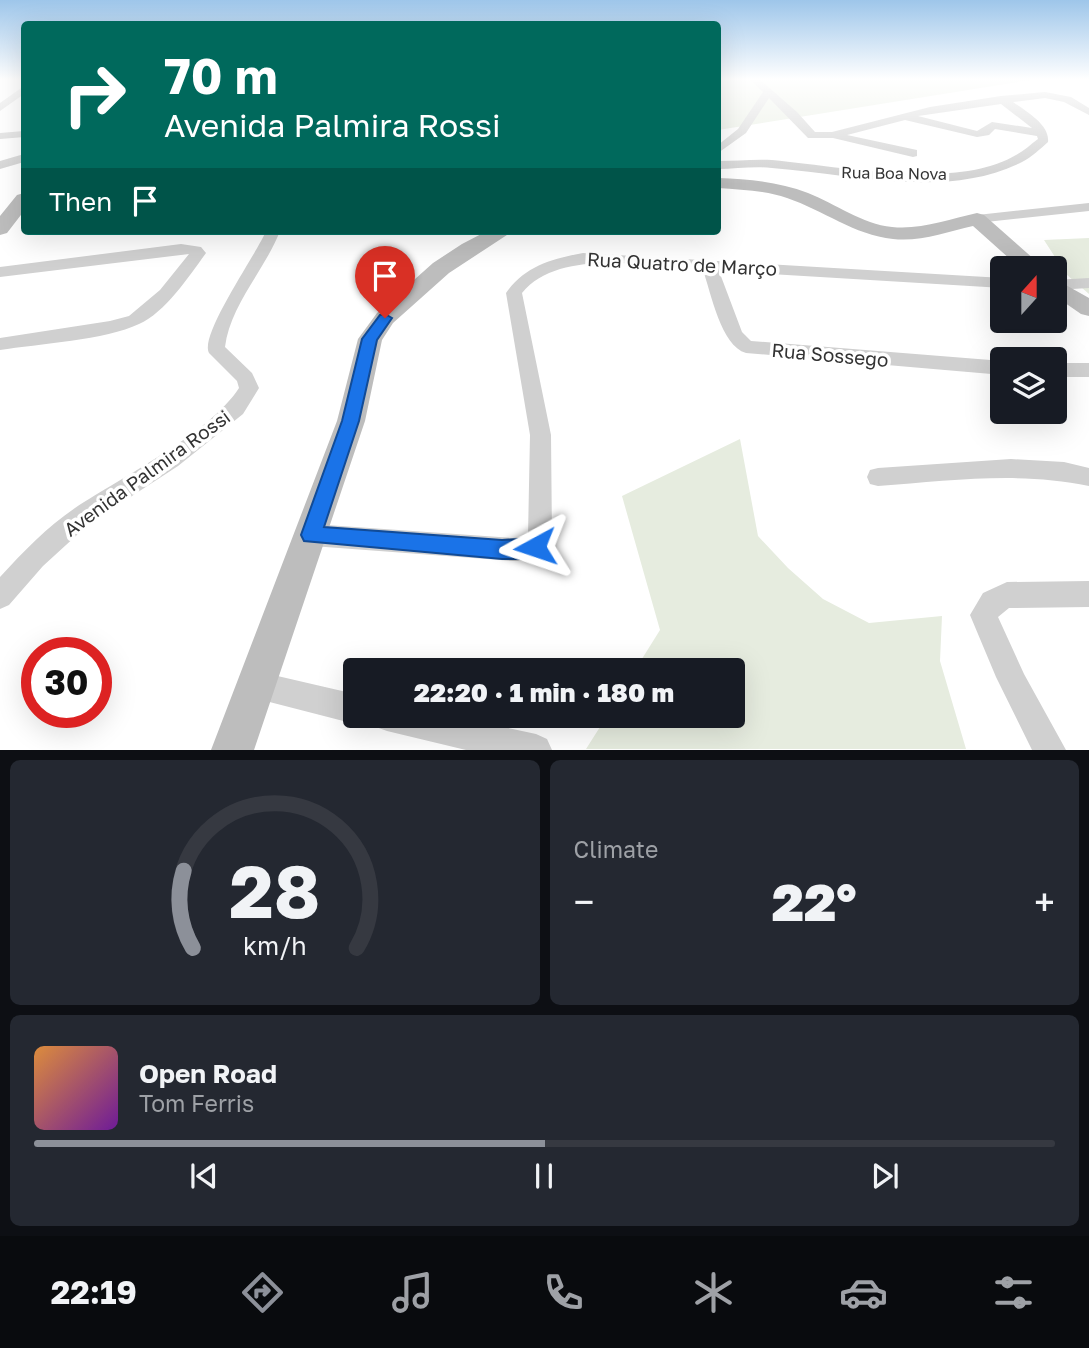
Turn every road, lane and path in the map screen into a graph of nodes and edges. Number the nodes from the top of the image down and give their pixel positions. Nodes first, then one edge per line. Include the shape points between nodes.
1 (754, 114) edge
2 (793, 114) edge
3 (915, 114) edge
4 (1020, 114) edge
5 (903, 116) junction
6 (1043, 133) junction
7 (21, 134) edge
8 (820, 135) junction
9 (0, 136) edge
10 (721, 148) edge
11 (913, 153) dead end
12 (21, 159) edge
13 (0, 165) edge
14 (721, 165) edge
15 (721, 183) edge
16 (21, 203) edge
17 (1089, 207) edge
18 (977, 219) junction
19 (0, 229) edge
20 (271, 235) edge
21 (495, 235) edge
22 (1019, 256) edge
23 (710, 267) junction
24 (0, 272) edge
25 (990, 282) edge
26 (1089, 283) edge
27 (1068, 285) edge
28 (1068, 295) edge
29 (1089, 309) edge
30 (0, 344) edge
31 (990, 367) edge
32 (1067, 370) edge
33 (1089, 370) edge
34 (878, 477) dead end
35 (1089, 477) edge
36 (312, 535) junction
37 (1089, 594) edge
38 (0, 596) edge
39 (256, 686) junction
40 (343, 706) edge
41 (440, 728) edge
42 (232, 750) edge
43 (536, 750) edge
44 (1051, 750) edge

1 - 10 street
2 - 8 street
3 - 5 street
4 - 6 street
5 - 6 street via 977,134 985,134 992,125
5 - 8 street
6 - 14 street, Rua Boa Nova via 1042,142 1021,158 951,175 877,176 772,164
7 - 9 street
8 - 11 street
12 - 13 street
15 - 18 street via 800,196 883,232 916,233
16 - 19 street
17 - 18 street
18 - 22 street
20 - 38 street, Avenida Palmira Rossi via 216,340 216,349 245,378 249,388 245,399 170,460 81,517
21 - 36 street via 441,268 376,329
23 - 25 street, Rua Quatro de Março
23 - 31 street, Rua Sossego via 734,335 746,347
23 - 36 street, Rua Quatro de Março via 583,258 548,265 526,276 514,293 542,463 540,539 535,547
24 - 30 street via 181,249 196,250 197,257 135,320
26 - 27 street
28 - 29 street
32 - 33 street
34 - 35 street via 1027,470
36 - 39 street
37 - 44 street via 1007,596 992,602 984,615 999,656
39 - 40 street
39 - 42 street
41 - 43 street

